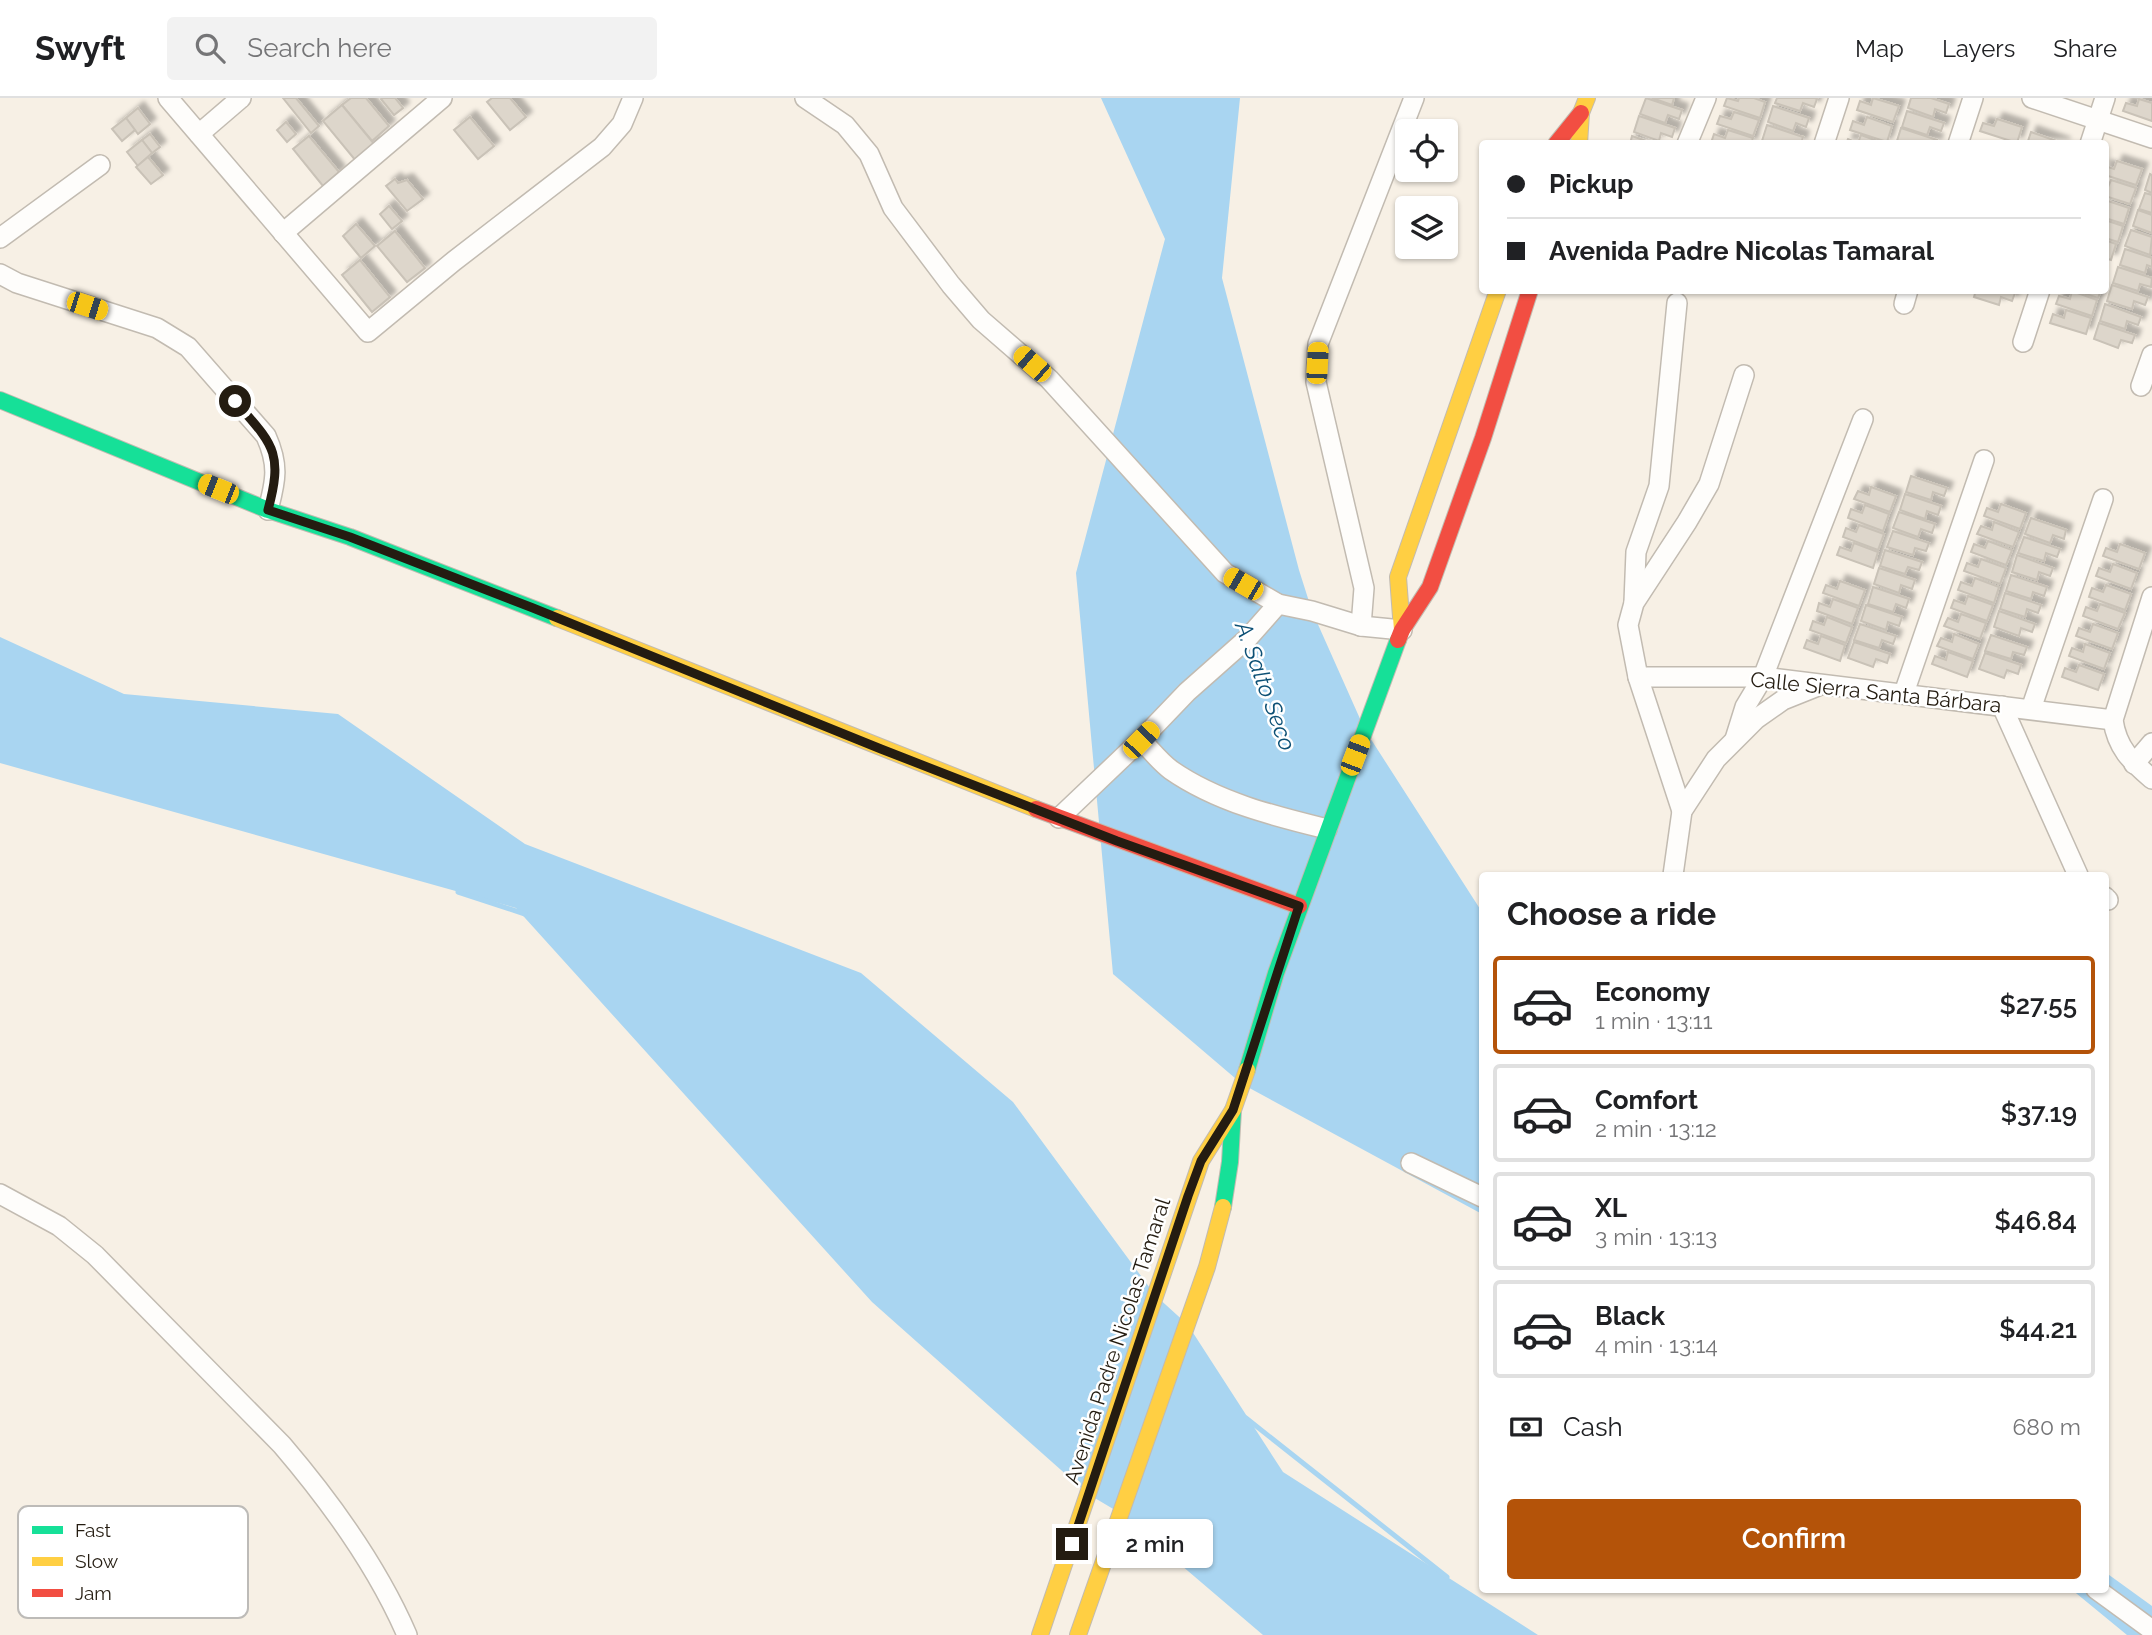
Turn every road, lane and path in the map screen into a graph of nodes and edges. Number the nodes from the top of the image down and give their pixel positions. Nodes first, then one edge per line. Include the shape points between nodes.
1 (168, 98) edge
2 (241, 98) edge
3 (442, 98) edge
4 (633, 98) edge
5 (805, 98) edge
6 (1414, 98) edge
7 (1706, 98) edge
8 (1839, 98) edge
9 (1973, 98) edge
10 (2032, 98) edge
11 (2105, 98) edge
12 (1584, 105) edge
13 (2098, 120) junction
14 (199, 134) junction
15 (2152, 138) edge
16 (1559, 140) edge
17 (1579, 140) edge
18 (1689, 140) edge
19 (1825, 140) edge
20 (1959, 140) edge
21 (2091, 140) edge
22 (100, 165) dead end
23 (283, 233) junction
24 (0, 238) edge
25 (0, 274) edge
26 (1497, 294) edge
27 (1529, 294) edge
28 (2039, 294) edge
29 (1677, 303) dead end
30 (2022, 342) dead end
31 (1478, 345) junction
32 (2152, 355) edge
33 (1508, 356) junction
34 (1744, 375) dead end
35 (2141, 386) dead end
36 (0, 400) edge
37 (1863, 419) dead end
38 (1984, 460) dead end
39 (2103, 499) dead end
40 (268, 510) junction
41 (2152, 597) edge
42 (1634, 603) junction
43 (1278, 604) junction
44 (1361, 625) junction
45 (1402, 630) junction
46 (1638, 677) junction
47 (1763, 677) junction
48 (1819, 685) junction
49 (1904, 693) junction
50 (2002, 706) junction
51 (2031, 709) junction
52 (2113, 719) junction
53 (1735, 739) junction
54 (1141, 740) junction
55 (2152, 743) edge
56 (2134, 764) junction
57 (2152, 779) edge
58 (1682, 811) junction
59 (1059, 818) junction
60 (1327, 829) junction
61 (1673, 872) edge
62 (2077, 872) edge
63 (1299, 906) junction
64 (1233, 1110) junction
65 (1410, 1163) dead end
66 (0, 1194) edge
67 (1479, 1196) edge
68 (1124, 1448) junction
69 (2102, 1593) edge
70 (2152, 1629) edge
71 (407, 1635) edge
72 (1040, 1635) edge
73 (1078, 1635) edge

1 - 14 street
2 - 14 street
3 - 23 street
4 - 23 street via 622,124 602,147 368,332
5 - 43 street via 845,125 869,154 893,208 981,320 1049,379 1225,573
6 - 44 street via 1318,344 1316,382 1364,588
7 - 18 street
8 - 19 street
9 - 20 street
10 - 13 street
11 - 13 street
12 - 16 street
12 - 17 street
13 - 15 street
13 - 21 street
14 - 23 street
22 - 24 street
25 - 40 street via 17,284 157,328 188,347 266,436 276,479
26 - 31 street
27 - 33 street
28 - 30 street
29 - 42 street via 1658,486 1636,552
31 - 33 street
31 - 45 street via 1398,576
32 - 35 street
33 - 45 street via 1430,587
34 - 42 street via 1709,484
36 - 40 street
37 - 47 street
38 - 49 street
39 - 51 street
40 - 59 street via 533,608
41 - 52 street
42 - 46 street via 1628,625
43 - 44 street
43 - 54 street
44 - 45 street
45 - 60 street
46 - 47 street, Calle Sierra Santa Bárbara
46 - 58 street
47 - 48 street, Calle Sierra Santa Bárbara
47 - 53 street via 1745,707
48 - 49 street, Calle Sierra Santa Bárbara
48 - 53 street via 1783,700
49 - 50 street, Calle Sierra Santa Bárbara
50 - 51 street, Calle Sierra Santa Bárbara
50 - 62 street
51 - 52 street, Calle Sierra Santa Bárbara
52 - 56 street via 2115,738
53 - 58 street
54 - 59 street
54 - 60 street via 1170,769 1228,800
55 - 56 street
56 - 57 street
58 - 61 street
59 - 63 street
60 - 63 street
63 - 64 street
64 - 68 street, Avenida Padre Nicolas Tamaral via 1207,1150 1188,1196
64 - 68 street, Avenida Padre Nicolas Tamaral via 1222,1212 1188,1325
65 - 67 street
66 - 71 street via 58,1226 95,1255 282,1445 348,1533
68 - 72 street, Avenida Padre Nicolas Tamaral
68 - 73 street, Avenida Padre Nicolas Tamaral
69 - 70 street

